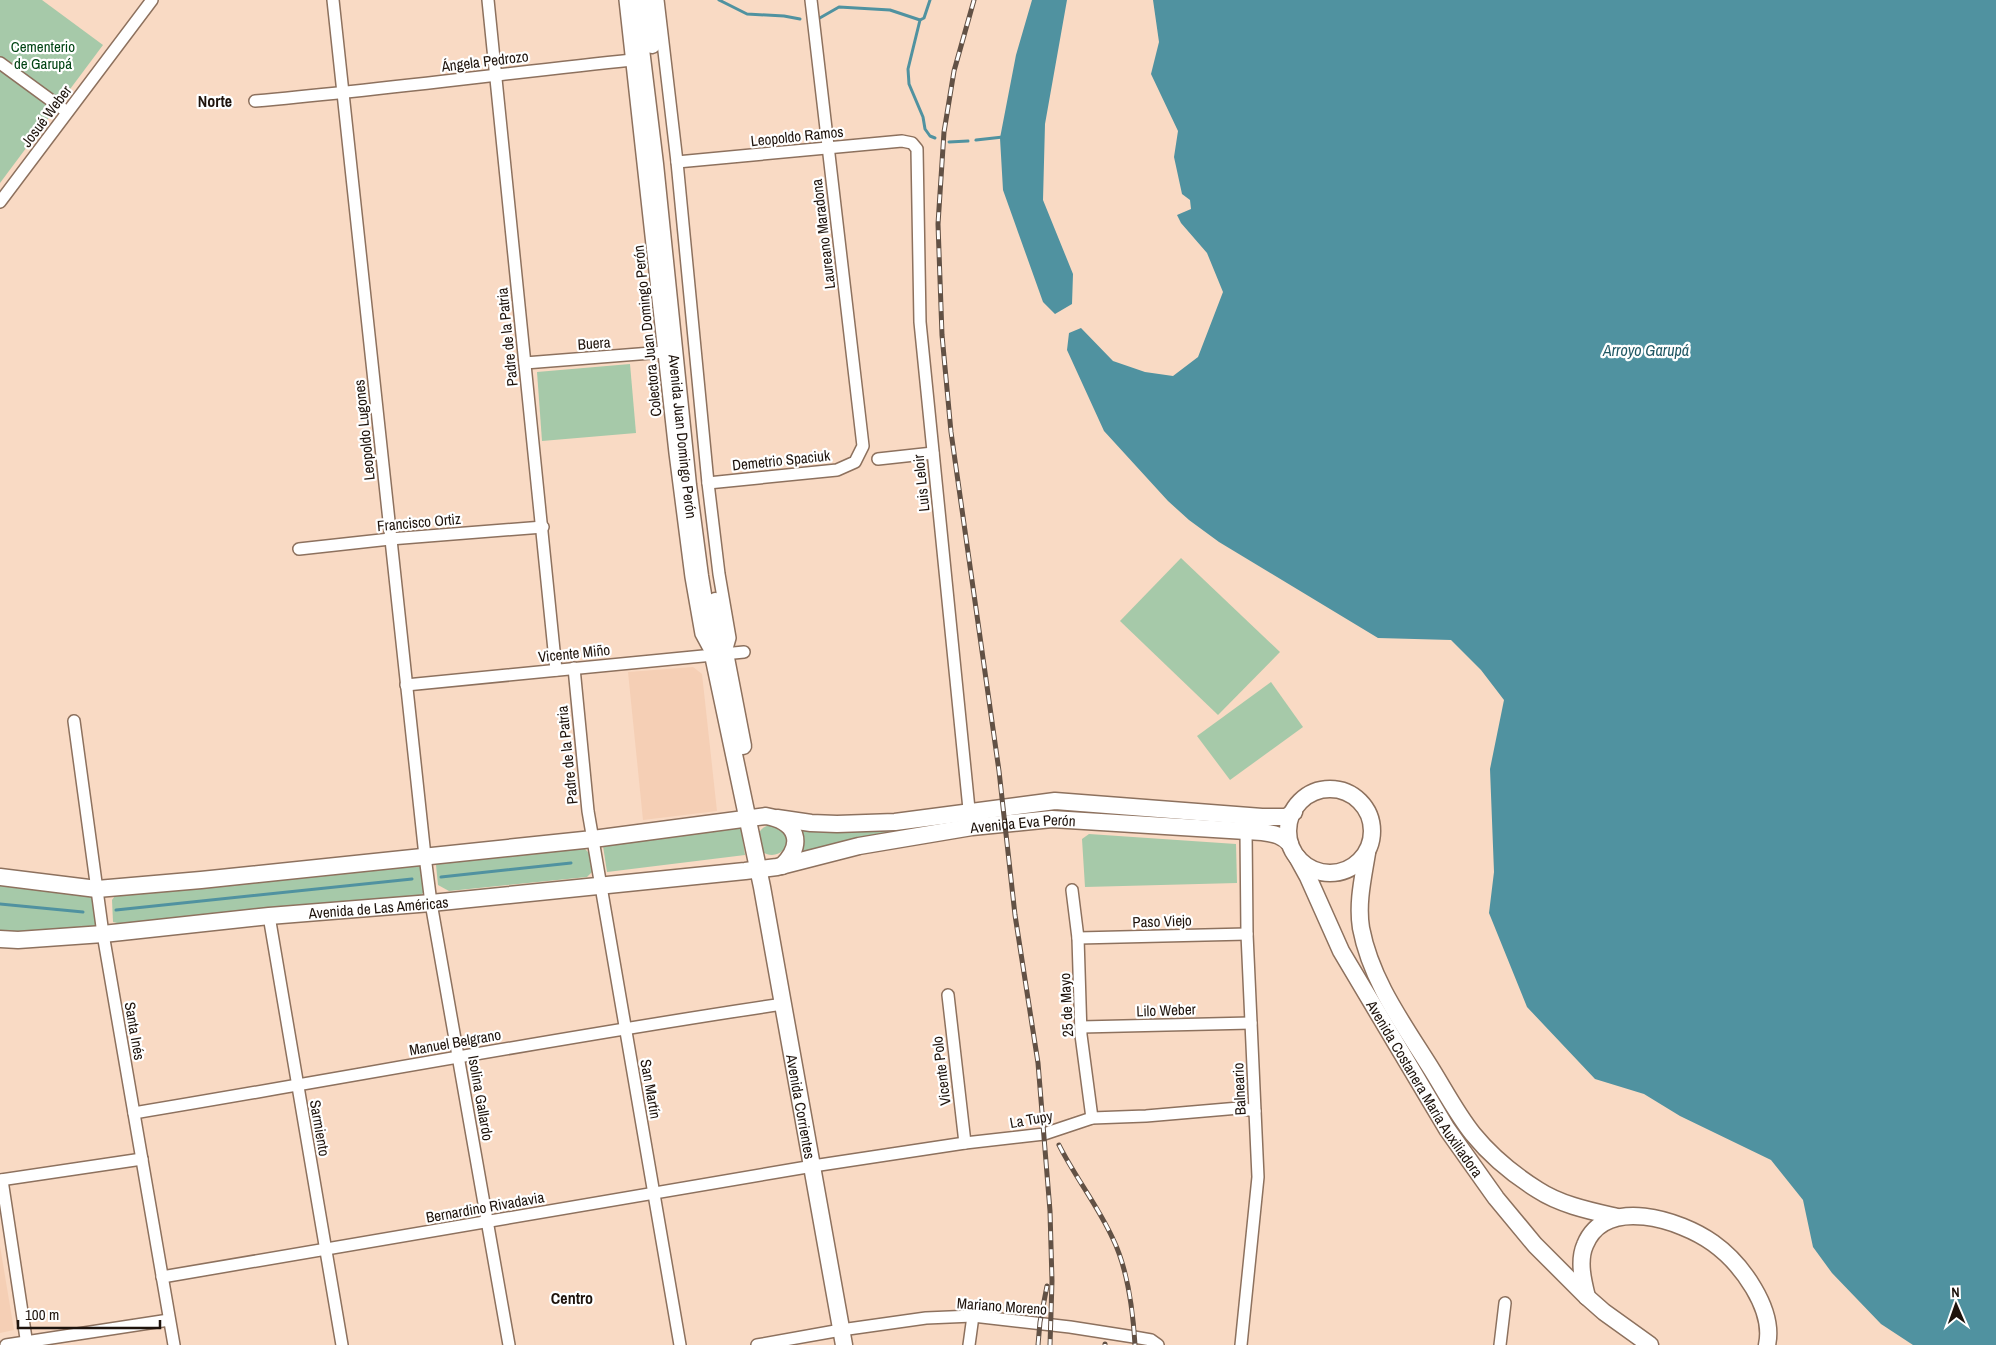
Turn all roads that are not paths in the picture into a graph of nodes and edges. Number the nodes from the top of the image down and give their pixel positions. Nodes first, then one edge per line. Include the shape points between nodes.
1 (152, 0) edge
2 (333, 0) edge
3 (488, 0) edge
4 (625, 0) edge
5 (636, 0) edge
6 (647, 0) edge
7 (658, 0) edge
8 (811, 0) edge
9 (632, 60) junction
10 (0, 62) edge
11 (496, 74) junction
12 (343, 94) junction
13 (255, 101) dead end
14 (67, 112) junction
15 (829, 148) junction
16 (916, 149) joint
17 (677, 162) junction
18 (0, 202) edge
19 (664, 352) junction
20 (525, 363) junction
21 (933, 453) junction
22 (878, 459) dead end
23 (855, 462) joint
24 (708, 483) junction
25 (543, 527) junction
26 (390, 539) junction
27 (299, 549) dead end
28 (744, 652) dead end
29 (719, 654) junction
30 (574, 668) junction
31 (556, 670) junction
32 (406, 685) junction
33 (74, 721) dead end
34 (1294, 812) junction
35 (752, 818) junction
36 (778, 818) junction
37 (970, 820) junction
38 (1246, 831) junction
39 (593, 839) junction
40 (1294, 851) junction
41 (1367, 853) junction
42 (425, 856) junction
43 (782, 866) junction
44 (757, 869) junction
45 (0, 877) edge
46 (600, 885) junction
47 (97, 889) junction
48 (1072, 890) dead end
49 (431, 903) junction
50 (268, 916) junction
51 (103, 934) junction
52 (1247, 934) junction
53 (1078, 938) junction
54 (0, 939) edge
55 (948, 995) dead end
56 (782, 1004) junction
57 (1251, 1023) junction
58 (1081, 1027) junction
59 (626, 1029) junction
60 (458, 1056) junction
61 (298, 1086) junction
62 (1255, 1111) junction
63 (134, 1113) junction
64 (1092, 1118) junction
65 (965, 1143) junction
66 (142, 1158) junction
67 (813, 1166) junction
68 (1, 1180) edge
69 (654, 1193) junction
70 (1617, 1217) junction
71 (487, 1222) junction
72 (326, 1249) junction
73 (162, 1277) junction
74 (1587, 1297) junction
75 (1505, 1303) dead end
76 (973, 1316) junction
77 (169, 1320) junction
78 (1768, 1324) junction
79 (842, 1338) edge
80 (27, 1343) edge
81 (6, 1345) edge
82 (174, 1345) edge
83 (342, 1345) edge
84 (509, 1345) edge
85 (680, 1345) edge
86 (757, 1345) edge
87 (969, 1345) edge
88 (1158, 1345) edge
89 (1241, 1345) edge
90 (1500, 1345) edge
91 (1650, 1345) edge
92 (1767, 1345) edge
93 (1782, 1345) edge

1 - 14 street, Josué Weber
2 - 12 street, Leopoldo Lugones
3 - 11 street, Padre de la Patria
4 - 9 street, Colectora Juan Domingo Perón
5 - 29 main road, Avenida Juan Domingo Perón via 688,485 700,576
6 - 29 main road, Avenida Juan Domingo Perón
7 - 17 street
8 - 15 street, Laureano Maradona
9 - 11 street, Ángela Pedrozo
9 - 19 street, Colectora Juan Domingo Perón
10 - 14 street
11 - 12 street, Ángela Pedrozo
11 - 20 street, Padre de la Patria
12 - 13 street, Ángela Pedrozo
12 - 26 street, Leopoldo Lugones
14 - 18 street, Josué Weber
15 - 16 street, Leopoldo Ramos via 902,141 912,143
15 - 17 street, Leopoldo Ramos
15 - 23 street, Laureano Maradona via 863,446
16 - 21 street, Luis Leloir via 920,322
17 - 24 street
19 - 20 street, Buera
19 - 29 street, Colectora Juan Domingo Perón via 690,577 701,634
20 - 25 street, Padre de la Patria
21 - 22 street
21 - 37 street, Luis Leloir
23 - 24 street, Demetrio Spaciuk via 837,470
24 - 29 street via 730,638
25 - 26 street, Francisco Ortiz
25 - 31 street, Padre de la Patria
26 - 27 street, Francisco Ortiz
26 - 32 street, Leopoldo Lugones
28 - 29 street, Vicente Miño
29 - 30 street, Vicente Miño
29 - 35 main road, Avenida Juan Domingo Perón
30 - 31 street, Vicente Miño
30 - 39 street, Padre de la Patria
31 - 32 street, Vicente Miño
32 - 42 street, Leopoldo Lugones
33 - 47 street, Santa Inés
34 - 37 main road, Avenida Eva Perón via 1286,817 1262,817 1055,801
34 - 40 main road via 1288,831
34 - 41 main road via 1313,793 1327,790 1353,796 1370,816 1372,841
35 - 36 main road, Avenida Eva Perón
35 - 39 main road
35 - 44 main road, Avenida Juan Domingo Perón
36 - 37 main road, Avenida Eva Perón via 837,824
36 - 43 main road via 796,839 792,855
37 - 38 main road, Avenida Eva Perón via 1072,819
37 - 43 main road, Avenida Eva Perón
38 - 40 main road, Avenida Eva Perón via 1278,835
38 - 52 street, Balneario
39 - 42 main road
39 - 46 street, San Martín
40 - 41 main road via 1309,868 1325,873 1338,873 1356,865
40 - 74 main road, Avenida Costanera María Auxiliadora via 1341,951 1447,1129 1496,1198 1535,1245
41 - 70 main road, Avenida Costanera María Auxiliadora via 1360,913 1370,960 1389,1001 1472,1133 1485,1148 1540,1192
42 - 47 main road
42 - 49 street, Isolina Gallardo
43 - 44 main road, Avenida Eva Perón
44 - 46 main road, Avenida de Las Américas
44 - 56 main road, Avenida Corrientes
45 - 47 main road
46 - 49 main road, Avenida de Las Américas
46 - 59 street, San Martín
47 - 51 street, Santa Inés
48 - 53 street, 25 de Mayo
49 - 50 main road, Avenida de Las Américas
49 - 60 street, Isolina Gallardo
50 - 51 main road, Avenida de Las Américas
50 - 61 street, Sarmiento
51 - 54 main road, Avenida de Las Américas
51 - 63 street, Santa Inés
52 - 53 street, Paso Viejo
52 - 57 street, Balneario
53 - 58 street, 25 de Mayo
55 - 65 street, Vicente Polo
56 - 59 street, Manuel Belgrano
56 - 67 main road, Avenida Corrientes
57 - 58 street, Lilo Weber
57 - 62 street, Balneario
58 - 64 street, 25 de Mayo
59 - 60 street, Manuel Belgrano
59 - 69 street, San Martín
60 - 61 street, Manuel Belgrano
60 - 71 street, Isolina Gallardo
61 - 63 street, Manuel Belgrano
61 - 72 street, Sarmiento
62 - 64 street, La Tupy via 1239,1108
62 - 89 street, Balneario via 1258,1177
63 - 66 street, Santa Inés
64 - 65 street, La Tupy via 1044,1134
65 - 67 street, La Tupy
66 - 68 street
66 - 73 street, Santa Inés
67 - 69 street, Bernardino Rivadavia
67 - 79 main road, Avenida Corrientes
68 - 80 street
69 - 71 street, Bernardino Rivadavia
69 - 85 street, San Martín
70 - 74 main road via 1601,1225 1585,1245 1582,1266
70 - 78 main road via 1642,1216 1669,1221 1715,1244 1743,1272 1761,1303
71 - 72 street, Bernardino Rivadavia
71 - 84 street, Isolina Gallardo
72 - 73 street, Bernardino Rivadavia
72 - 83 street, Sarmiento
73 - 77 street, Santa Inés
74 - 91 main road, Avenida Costanera María Auxiliadora
75 - 90 street
76 - 79 street, Mariano Moreno via 926,1318
76 - 87 street
76 - 88 street, Mariano Moreno via 1125,1335 1151,1340
77 - 80 street
77 - 82 street, Santa Inés
78 - 92 main road
78 - 93 main road
79 - 86 street, Mariano Moreno
80 - 81 street

